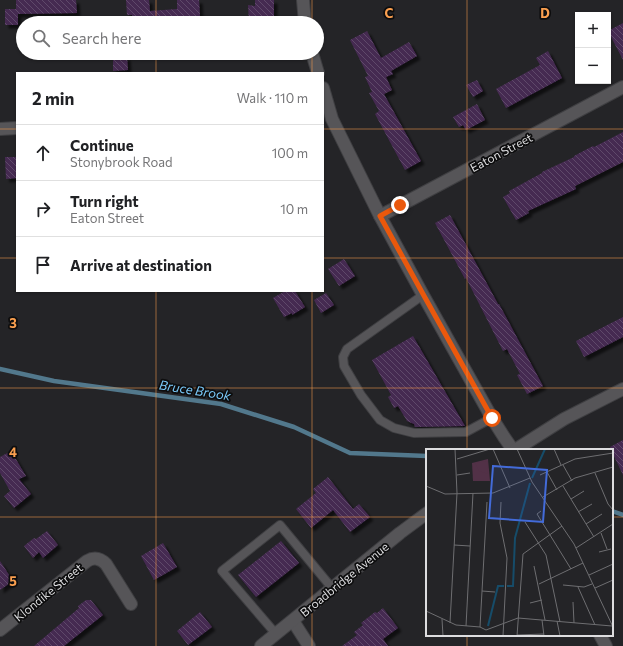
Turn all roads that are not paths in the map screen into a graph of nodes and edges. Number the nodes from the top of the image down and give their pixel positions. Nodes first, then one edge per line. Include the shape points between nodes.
1 (303, 0) edge
2 (304, 16) edge
3 (314, 60) edge
4 (318, 72) edge
5 (623, 88) edge
6 (324, 91) edge
7 (16, 128) edge
8 (0, 129) edge
9 (380, 216) junction
10 (423, 294) junction
11 (623, 389) edge
12 (492, 418) junction
13 (513, 449) edge
14 (516, 449) edge
15 (426, 514) edge
16 (332, 588) junction
17 (131, 604) dead end
18 (293, 621) junction
19 (0, 630) edge
20 (276, 634) junction
21 (261, 646) edge
22 (309, 646) edge

1 - 2 street
3 - 4 street
5 - 9 street, Eaton Street
6 - 9 street via 332,119
7 - 8 street
9 - 10 street
10 - 12 street
10 - 12 lane via 347,349 343,357 344,366 380,420 394,428 414,433 466,432
11 - 14 street via 564,419
12 - 13 street
15 - 16 street, Broadbridge Avenue
16 - 18 street, Broadbridge Avenue
16 - 20 lane via 280,526 222,571
17 - 19 street, Klondike Street via 106,564 99,559 91,559
18 - 20 street, Broadbridge Avenue
18 - 22 street
20 - 21 street, Broadbridge Avenue

